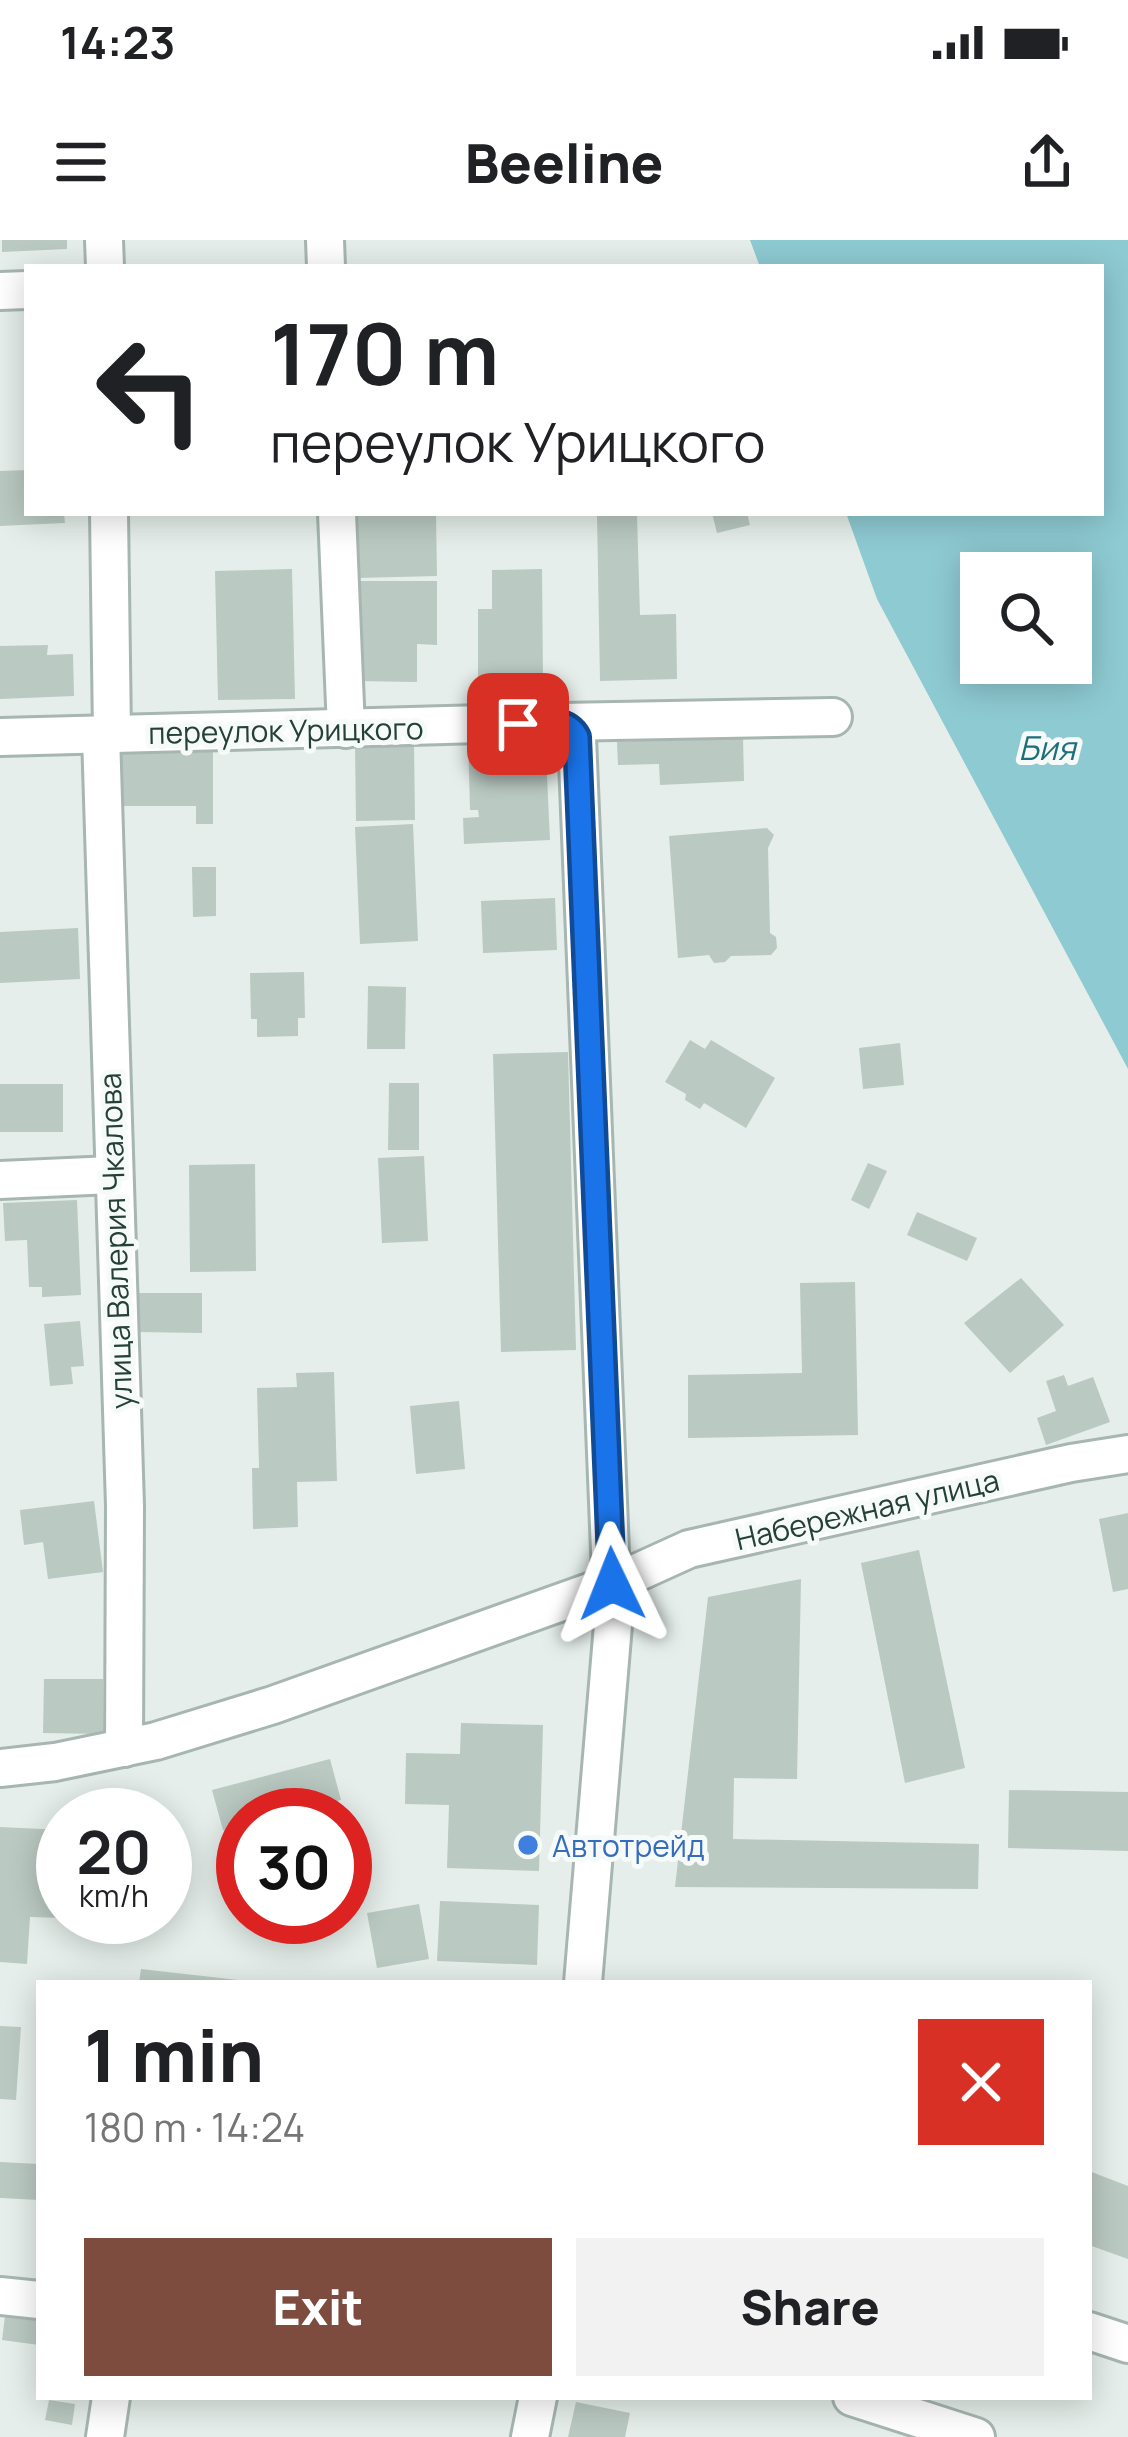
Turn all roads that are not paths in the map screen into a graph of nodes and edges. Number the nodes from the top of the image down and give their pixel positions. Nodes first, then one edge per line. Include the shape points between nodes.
1 (109, 516) edge
2 (337, 516) edge
3 (832, 717) dead end
4 (566, 725) junction
5 (346, 729) junction
6 (107, 735) junction
7 (0, 737) edge
8 (112, 1175) junction
9 (0, 1180) edge
10 (1128, 1454) edge
11 (612, 1584) junction
12 (124, 1748) junction
13 (0, 1768) edge
14 (583, 1980) edge
15 (0, 2296) edge
16 (36, 2300) edge
17 (1092, 2332) edge
18 (1128, 2344) edge
19 (111, 2400) edge
20 (537, 2400) edge
21 (866, 2400) edge
22 (961, 2420) edge
23 (105, 2437) edge
24 (530, 2437) edge

1 - 6 street, улица Валерия Чкалова
2 - 5 street
3 - 4 street, переулок Урицкого
4 - 5 street, переулок Урицкого
4 - 11 street via 577,737
5 - 6 street, переулок Урицкого
6 - 7 street, переулок Урицкого
6 - 8 street, улица Валерия Чкалова
8 - 9 street
8 - 12 street, улица Валерия Чкалова via 125,1506
10 - 11 street, Набережная улица via 689,1549
11 - 12 street, Набережная улица via 361,1676
11 - 14 street
12 - 13 street, Набережная улица
15 - 16 street
17 - 18 street
19 - 23 street
20 - 24 street
21 - 22 street

